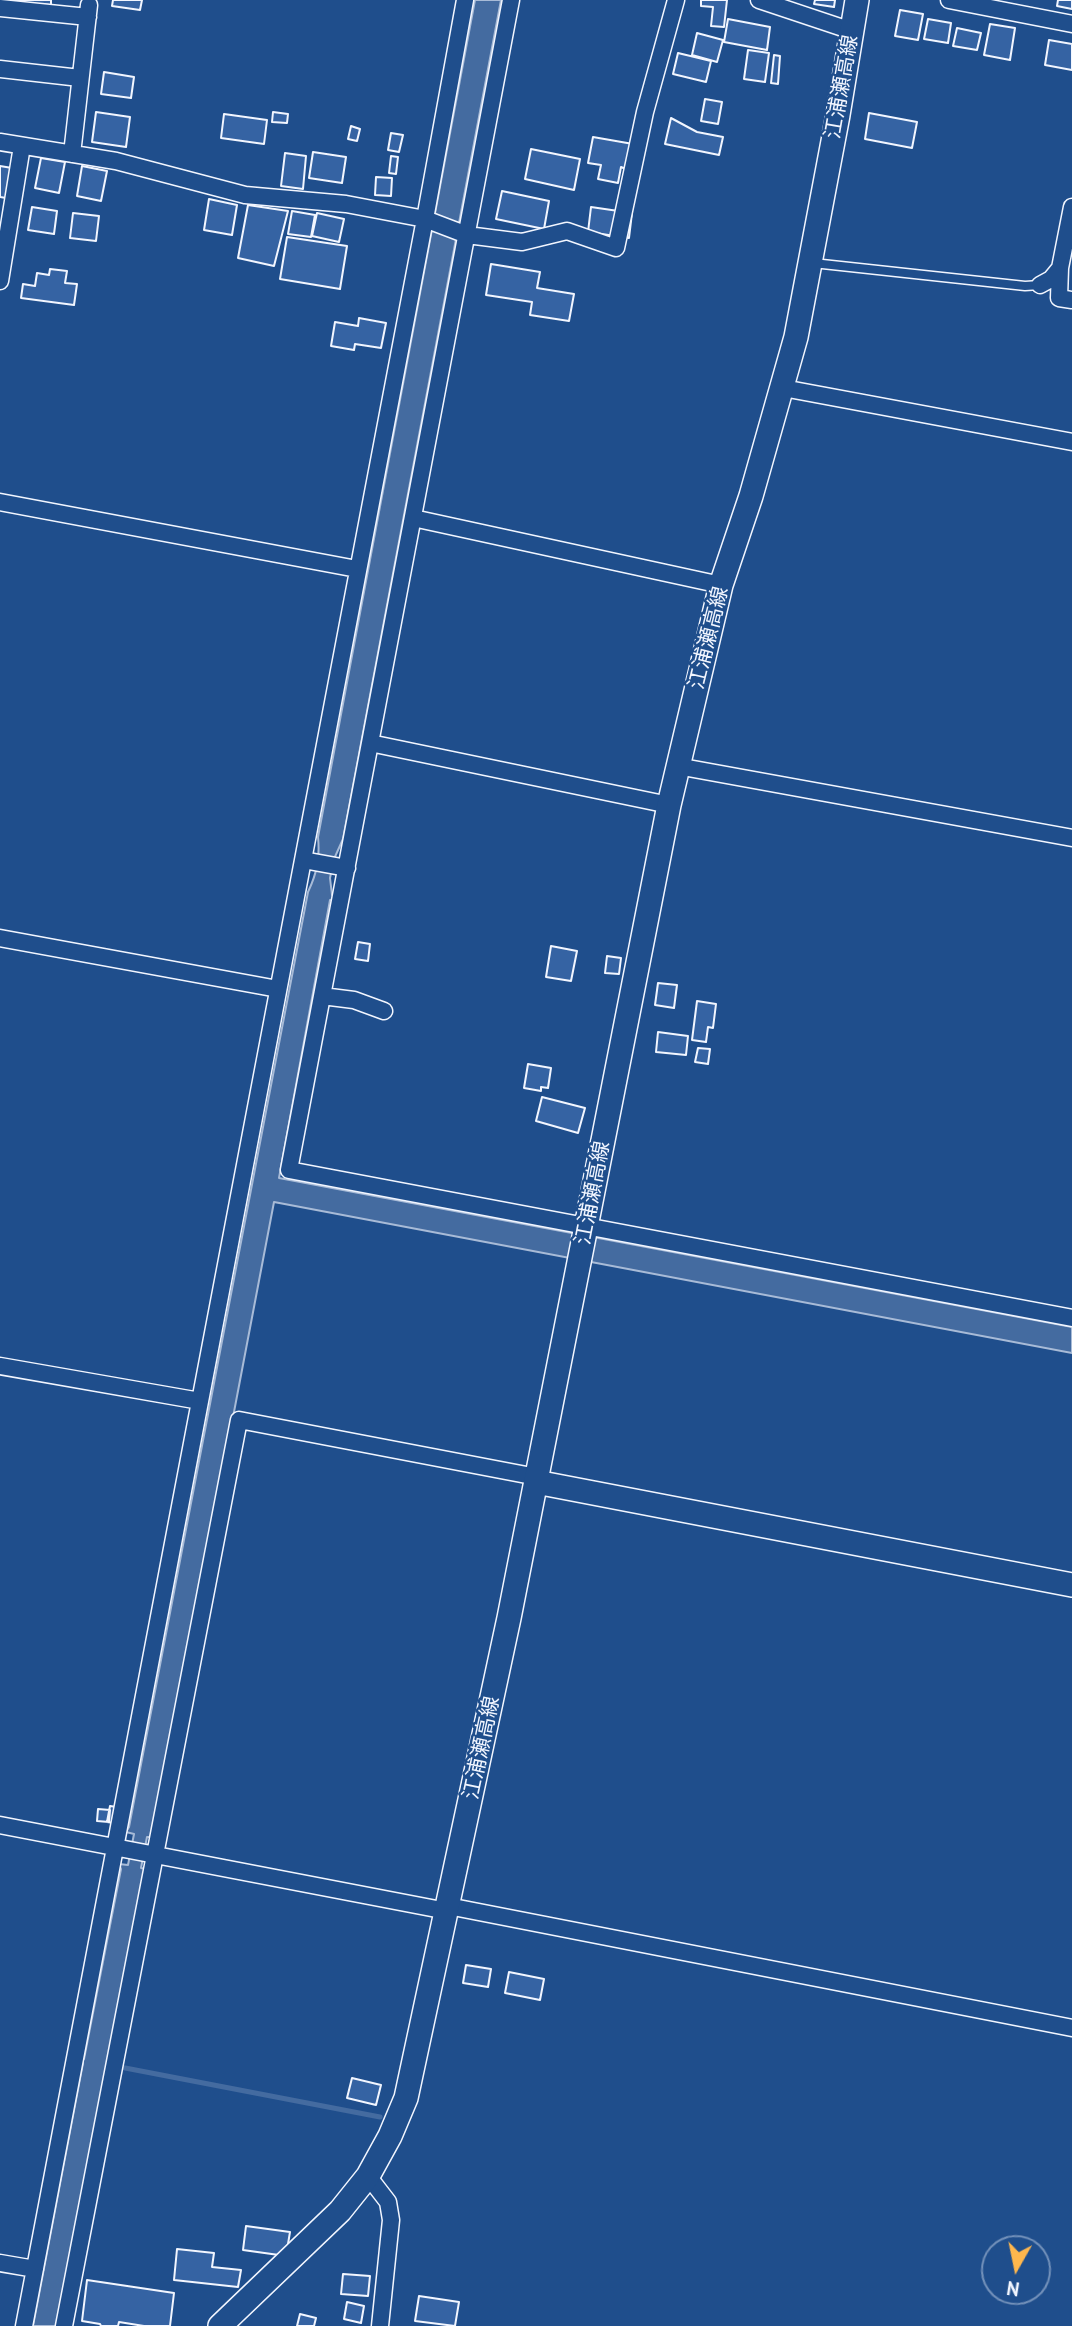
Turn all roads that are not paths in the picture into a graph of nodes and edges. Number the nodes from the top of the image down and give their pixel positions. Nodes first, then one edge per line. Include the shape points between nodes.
1 (465, 0) edge
2 (511, 0) edge
3 (676, 0) edge
4 (759, 0) edge
5 (857, 0) edge
6 (949, 0) edge
7 (0, 8) edge
8 (1072, 24) edge
9 (852, 31) junction
10 (0, 69) edge
11 (80, 78) junction
12 (0, 142) edge
13 (22, 146) junction
14 (72, 154) junction
15 (1072, 207) edge
16 (425, 219) junction
17 (467, 235) junction
18 (811, 262) junction
19 (1059, 268) junction
20 (0, 281) edge
21 (1040, 285) joint
22 (1072, 300) edge
23 (783, 388) junction
24 (1072, 442) edge
25 (0, 502) edge
26 (413, 518) junction
27 (357, 569) junction
28 (721, 585) junction
29 (370, 743) junction
30 (677, 766) junction
31 (669, 805) junction
32 (1072, 838) edge
33 (310, 861) junction
34 (340, 867) junction
35 (0, 937) edge
36 (278, 989) junction
37 (322, 996) junction
38 (384, 1011) dead end
39 (585, 1230) junction
40 (1072, 1318) edge
41 (0, 1366) edge
42 (200, 1401) junction
43 (537, 1480) junction
44 (1072, 1585) edge
45 (0, 1825) edge
46 (121, 1849) junction
47 (153, 1855) junction
48 (448, 1909) junction
49 (1072, 2028) edge
50 (368, 2176) junction
51 (0, 2263) edge
52 (35, 2269) junction
53 (24, 2326) edge
54 (64, 2326) edge
55 (220, 2326) edge
56 (380, 2326) edge

1 - 16 street
2 - 17 street
3 - 17 street via 645,112 616,248 567,231 522,242
4 - 9 street
5 - 9 main road, 江浦瀬高線
6 - 8 street
7 - 11 street via 88,11
9 - 18 main road, 江浦瀬高線
10 - 11 street
11 - 14 street
12 - 13 street
13 - 14 street
13 - 20 street
14 - 16 street via 245,195 346,204
15 - 19 street
16 - 17 street
16 - 27 street
17 - 26 street
18 - 21 lane
18 - 23 main road, 江浦瀬高線
19 - 21 street
19 - 22 street via 1059,298
23 - 24 street
23 - 28 main road, 江浦瀬高線
25 - 27 street
26 - 28 street
26 - 29 street
27 - 33 street
28 - 30 main road, 江浦瀬高線
29 - 31 street
29 - 34 street
30 - 31 main road, 江浦瀬高線
30 - 32 street
31 - 39 main road, 江浦瀬高線
33 - 34 street
33 - 36 street
34 - 37 street
35 - 36 street
36 - 42 street
37 - 38 street via 354,1000
37 - 39 street via 289,1170
39 - 40 street
39 - 43 main road, 江浦瀬高線
41 - 42 street
42 - 46 street
43 - 44 main road
43 - 47 street via 239,1420
43 - 48 main road, 江浦瀬高線
45 - 46 street
46 - 47 street
46 - 52 street
47 - 48 street
47 - 54 street
48 - 49 street
48 - 50 main road, 江浦瀬高線 via 405,2098
50 - 55 main road, 江浦瀬高線 via 340,2211
50 - 56 street via 388,2202 391,2220
51 - 52 street
52 - 53 street

